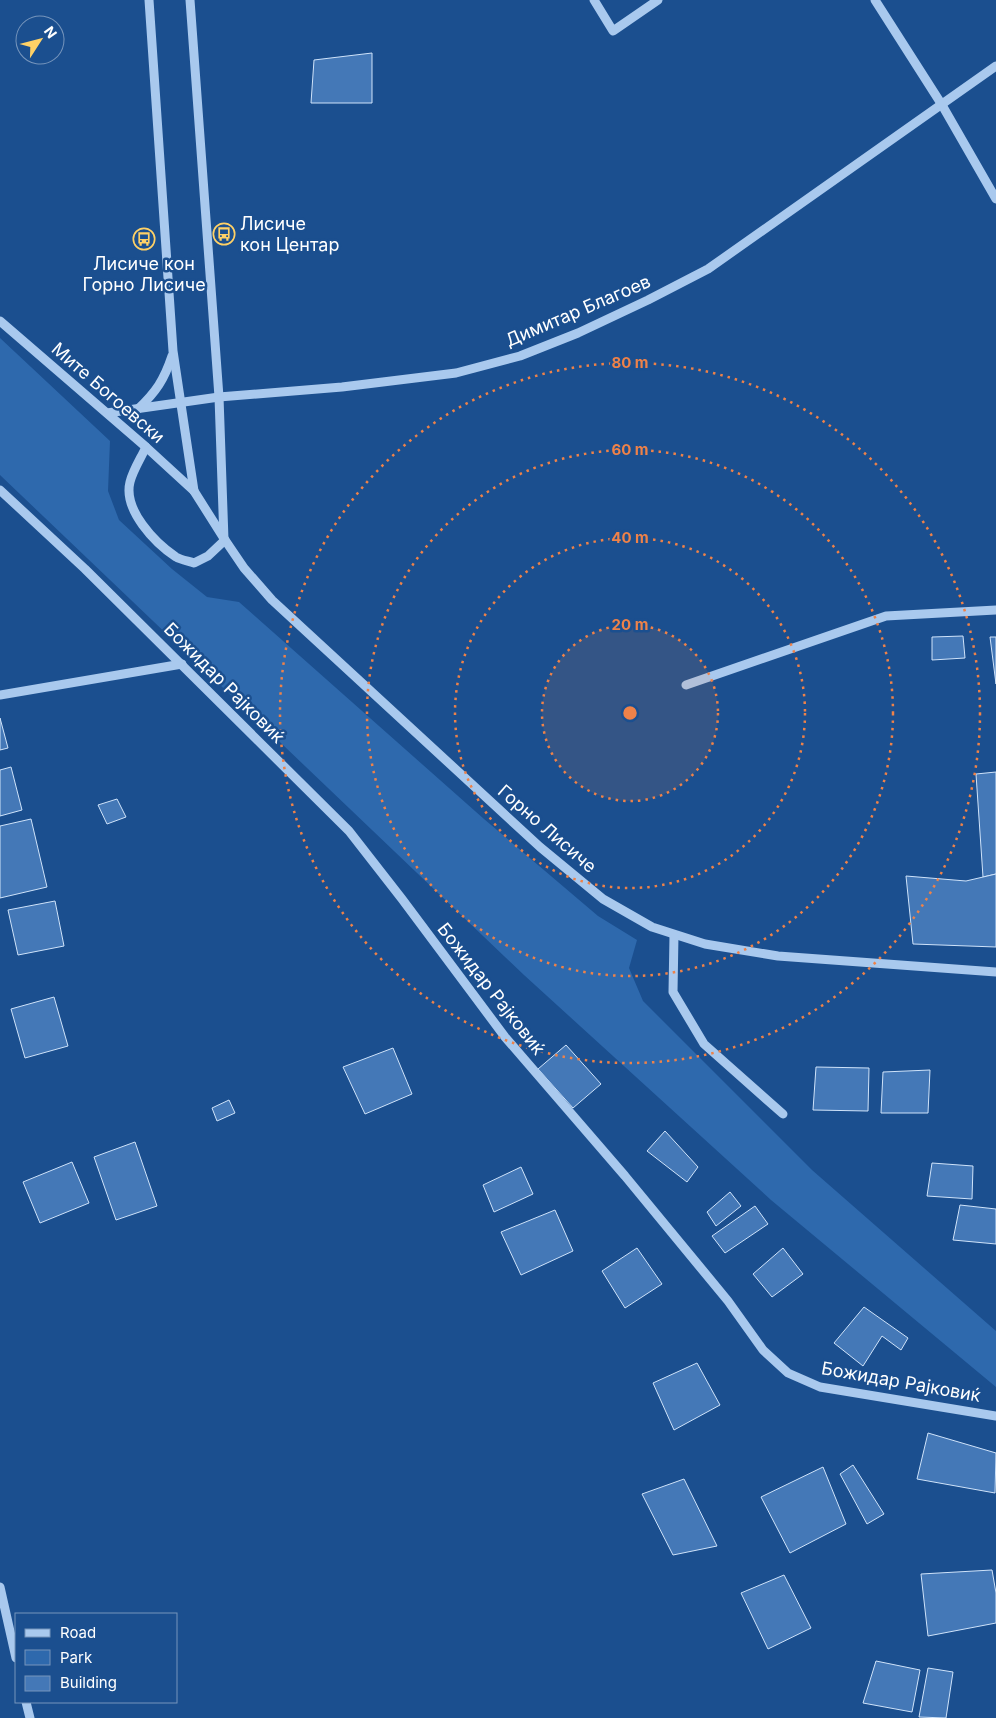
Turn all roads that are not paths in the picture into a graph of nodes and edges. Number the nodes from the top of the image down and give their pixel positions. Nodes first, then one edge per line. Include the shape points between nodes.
1 (149, 0) edge
2 (190, 0) edge
3 (594, 0) edge
4 (658, 0) edge
5 (875, 0) edge
6 (996, 66) edge
7 (942, 105) junction
8 (996, 199) edge
9 (0, 321) edge
10 (173, 351) junction
11 (219, 397) junction
12 (180, 403) junction
13 (138, 409) junction
14 (107, 413) junction
15 (146, 447) junction
16 (0, 490) edge
17 (194, 491) junction
18 (224, 540) junction
19 (996, 610) edge
20 (182, 664) junction
21 (686, 685) dead end
22 (0, 696) edge
23 (674, 935) junction
24 (996, 972) edge
25 (783, 1114) dead end
26 (996, 1416) edge
27 (0, 1587) edge
28 (15, 1654) edge
29 (26, 1703) edge
30 (30, 1718) edge

1 - 10 street
2 - 11 street
3 - 4 street via 613,31
5 - 7 street
6 - 7 street, Димитар Благоев
7 - 8 street
7 - 11 street, Димитар Благоев via 708,268 648,300 553,343 520,356 456,373
9 - 14 street, Мите Богоевски
10 - 12 street
10 - 13 street via 162,382
11 - 12 street, Димитар Благоев
11 - 18 street
12 - 13 street, Димитар Благоев
12 - 17 street
13 - 14 street, Димитар Благоев
14 - 15 street, Мите Богоевски
15 - 17 street, Мите Богоевски
15 - 18 street via 130,483 130,499 140,523 177,558 194,563 208,556
16 - 20 street, Божидар Рајковиќ
17 - 18 street, Горно Лисиче
18 - 23 street, Горно Лисиче via 272,600 540,847 603,899 652,927
19 - 21 street via 886,616
20 - 22 street
20 - 26 street, Божидар Рајковиќ via 348,831 505,1037 625,1176 728,1301 763,1350 788,1373 820,1387
23 - 24 street, Горно Лисиче via 704,944 778,956
23 - 25 street via 673,992 704,1044
27 - 28 street
29 - 30 street

